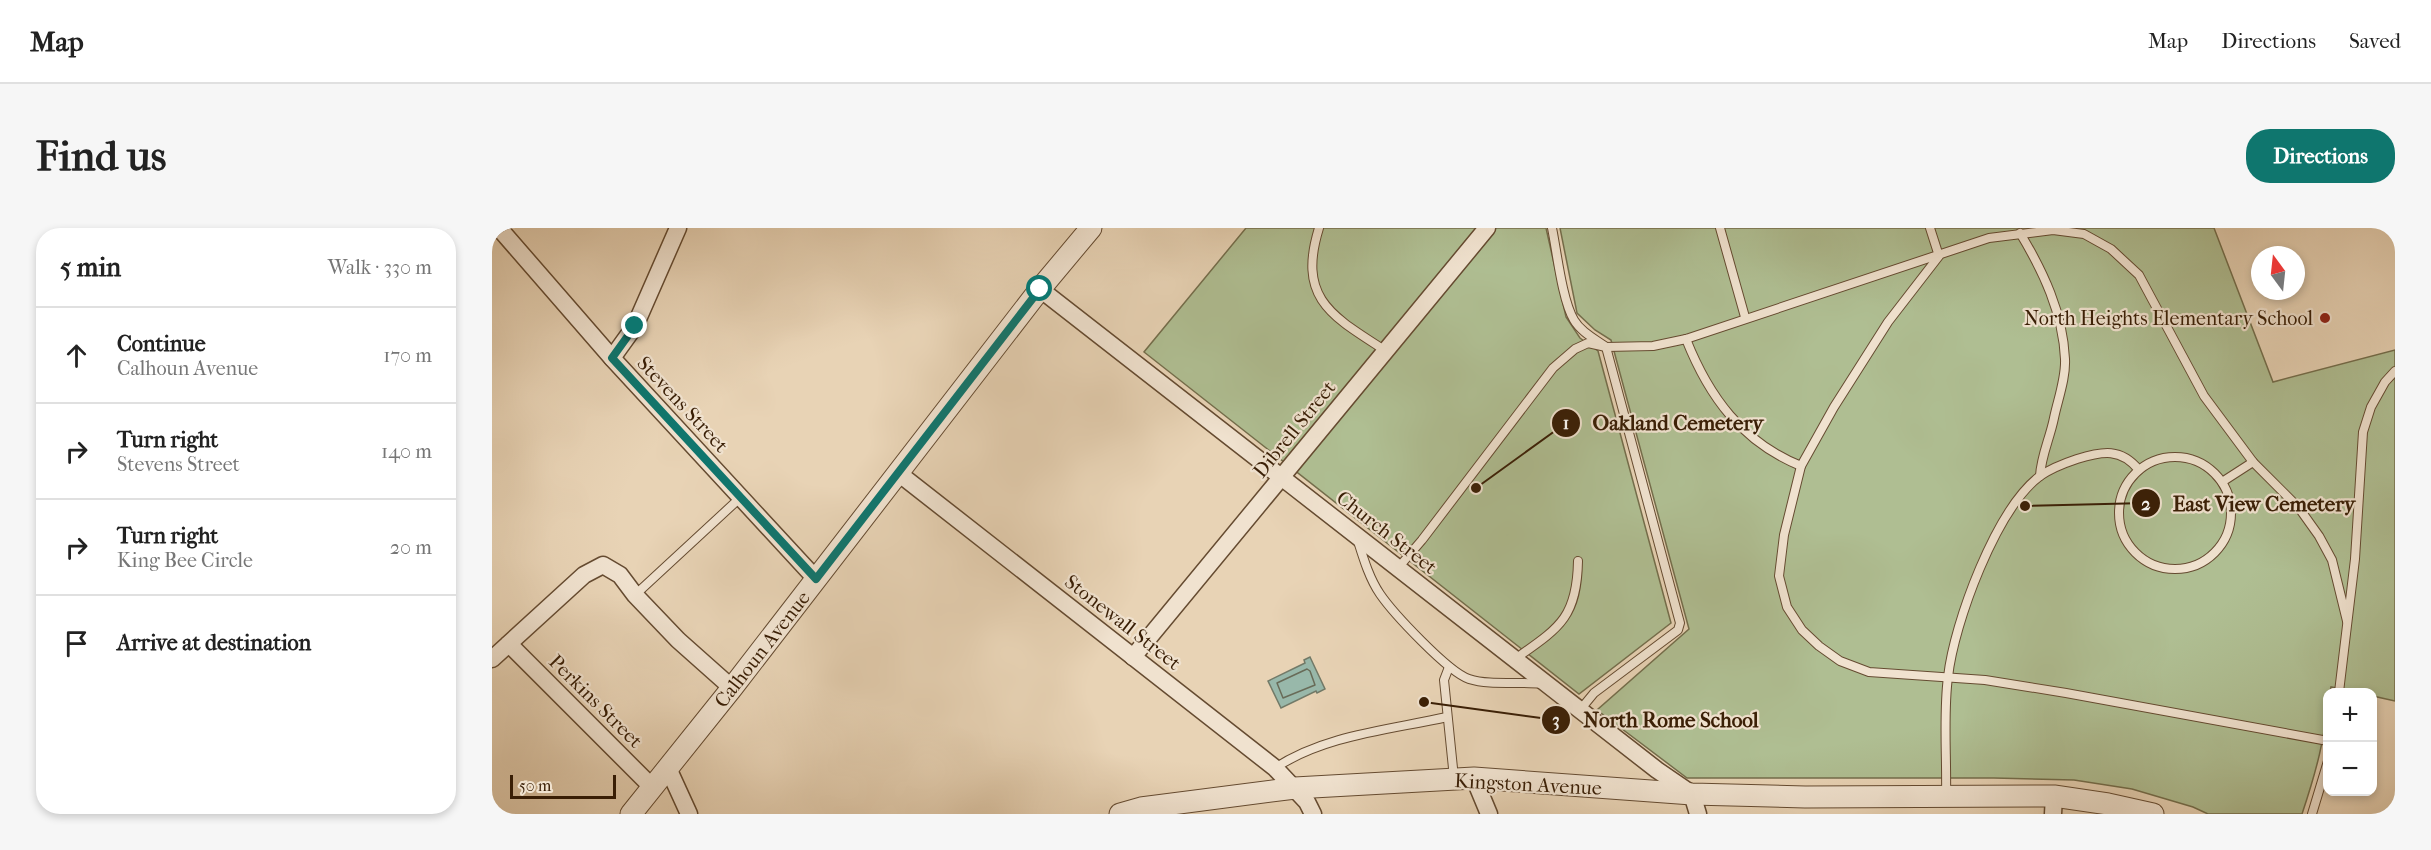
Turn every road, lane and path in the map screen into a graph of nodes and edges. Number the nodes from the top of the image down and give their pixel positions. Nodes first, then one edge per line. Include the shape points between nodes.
1 (499, 228) edge
2 (678, 228) edge
3 (1091, 228) edge
4 (1319, 228) edge
5 (1487, 228) edge
6 (1552, 228) edge
7 (1719, 228) edge
8 (1930, 228) edge
9 (2084, 231) edge
10 (2020, 233) junction
11 (1939, 256) junction
12 (1040, 289) junction
13 (1745, 317) junction
14 (1686, 339) junction
15 (1606, 347) junction
16 (1386, 351) junction
17 (612, 358) junction
18 (2395, 371) edge
19 (2253, 462) junction
20 (1801, 466) junction
21 (2139, 470) junction
22 (897, 472) junction
23 (2040, 476) junction
24 (1282, 477) junction
25 (2222, 482) junction
26 (741, 497) junction
27 (1357, 535) junction
28 (1578, 561) dead end
29 (1398, 568) junction
30 (816, 579) junction
31 (635, 595) junction
32 (2348, 621) junction
33 (509, 644) junction
34 (1133, 657) junction
35 (492, 659) edge
36 (1515, 659) junction
37 (1449, 667) junction
38 (1948, 677) junction
39 (1547, 684) junction
40 (732, 688) junction
41 (2340, 688) edge
42 (1580, 710) junction
43 (1447, 717) junction
44 (2323, 740) edge
45 (668, 768) junction
46 (1275, 768) junction
47 (1464, 778) junction
48 (2323, 778) edge
49 (653, 788) junction
50 (1294, 788) junction
51 (1946, 796) junction
52 (1695, 804) edge
53 (2054, 805) edge
54 (631, 814) edge
55 (689, 814) edge
56 (1120, 814) edge
57 (1313, 814) edge
58 (1489, 814) edge
59 (2153, 814) edge
60 (2312, 814) edge

1 - 17 street, Stevens Street
2 - 17 street via 635,326
3 - 12 street, Calhoun Avenue
4 - 16 lane via 1311,273 1316,291 1336,316
5 - 16 street, Dibrell Street
6 - 15 lane via 1573,320
7 - 13 lane
8 - 11 lane
9 - 10 lane
9 - 19 lane via 2111,249 2139,276 2204,396
10 - 11 lane via 1989,237
10 - 23 lane via 2049,287 2065,361
11 - 13 lane
11 - 20 lane via 1881,332
12 - 22 street, Calhoun Avenue
12 - 24 street, Church Street
13 - 14 lane
14 - 15 lane via 1653,346
14 - 20 lane via 1704,377 1736,424 1776,456
15 - 29 lane via 1588,343 1552,368
15 - 42 lane via 1680,623 1678,630 1594,693
16 - 24 street, Dibrell Street
17 - 26 street, Stevens Street
18 - 32 lane via 2371,407 2363,432
19 - 25 lane
19 - 32 lane via 2299,508 2319,536 2332,560
20 - 38 lane via 1784,535 1779,576 1787,607 1802,630 1840,661 1869,672
21 - 23 lane via 2128,457 2111,453 2070,461
21 - 25 lane via 2168,457 2183,458 2212,470
21 - 25 lane via 2122,495 2120,525 2134,551 2159,567 2189,567 2220,546 2230,526 2231,511
22 - 30 street, Calhoun Avenue
22 - 34 street, Stonewall Street
23 - 38 lane via 2017,501 1994,538 1963,615
24 - 27 street, Church Street
24 - 34 street, Dibrell Street
26 - 30 street, Stevens Street
26 - 31 lane
27 - 29 street, Church Street
27 - 37 lane via 1380,594
28 - 36 lane via 1578,587 1571,609 1544,639
29 - 36 street, Church Street
30 - 40 street, Calhoun Avenue
31 - 33 street via 620,575 603,565 594,568
31 - 40 street
32 - 41 lane
33 - 35 street
33 - 49 street, Perkins Street
34 - 46 street, Stonewall Street
36 - 39 street, Church Street
37 - 39 lane via 1481,682
37 - 43 lane via 1444,680
38 - 44 lane via 2066,693
38 - 51 lane
39 - 42 street, Church Street
40 - 45 street, Calhoun Avenue
42 - 52 street, Church Street
43 - 46 lane via 1328,742
43 - 47 lane
45 - 49 street, Calhoun Avenue
45 - 55 street
46 - 50 street, Stonewall Street
47 - 50 street, Kingston Avenue
47 - 52 street, Kingston Avenue
47 - 58 street
48 - 60 lane
49 - 54 street, Calhoun Avenue
50 - 56 street, Kingston Avenue
50 - 57 street, Stonewall Street
51 - 52 street, Kingston Avenue
51 - 53 street, Kingston Avenue
53 - 59 street, Kingston Avenue via 2108,804

